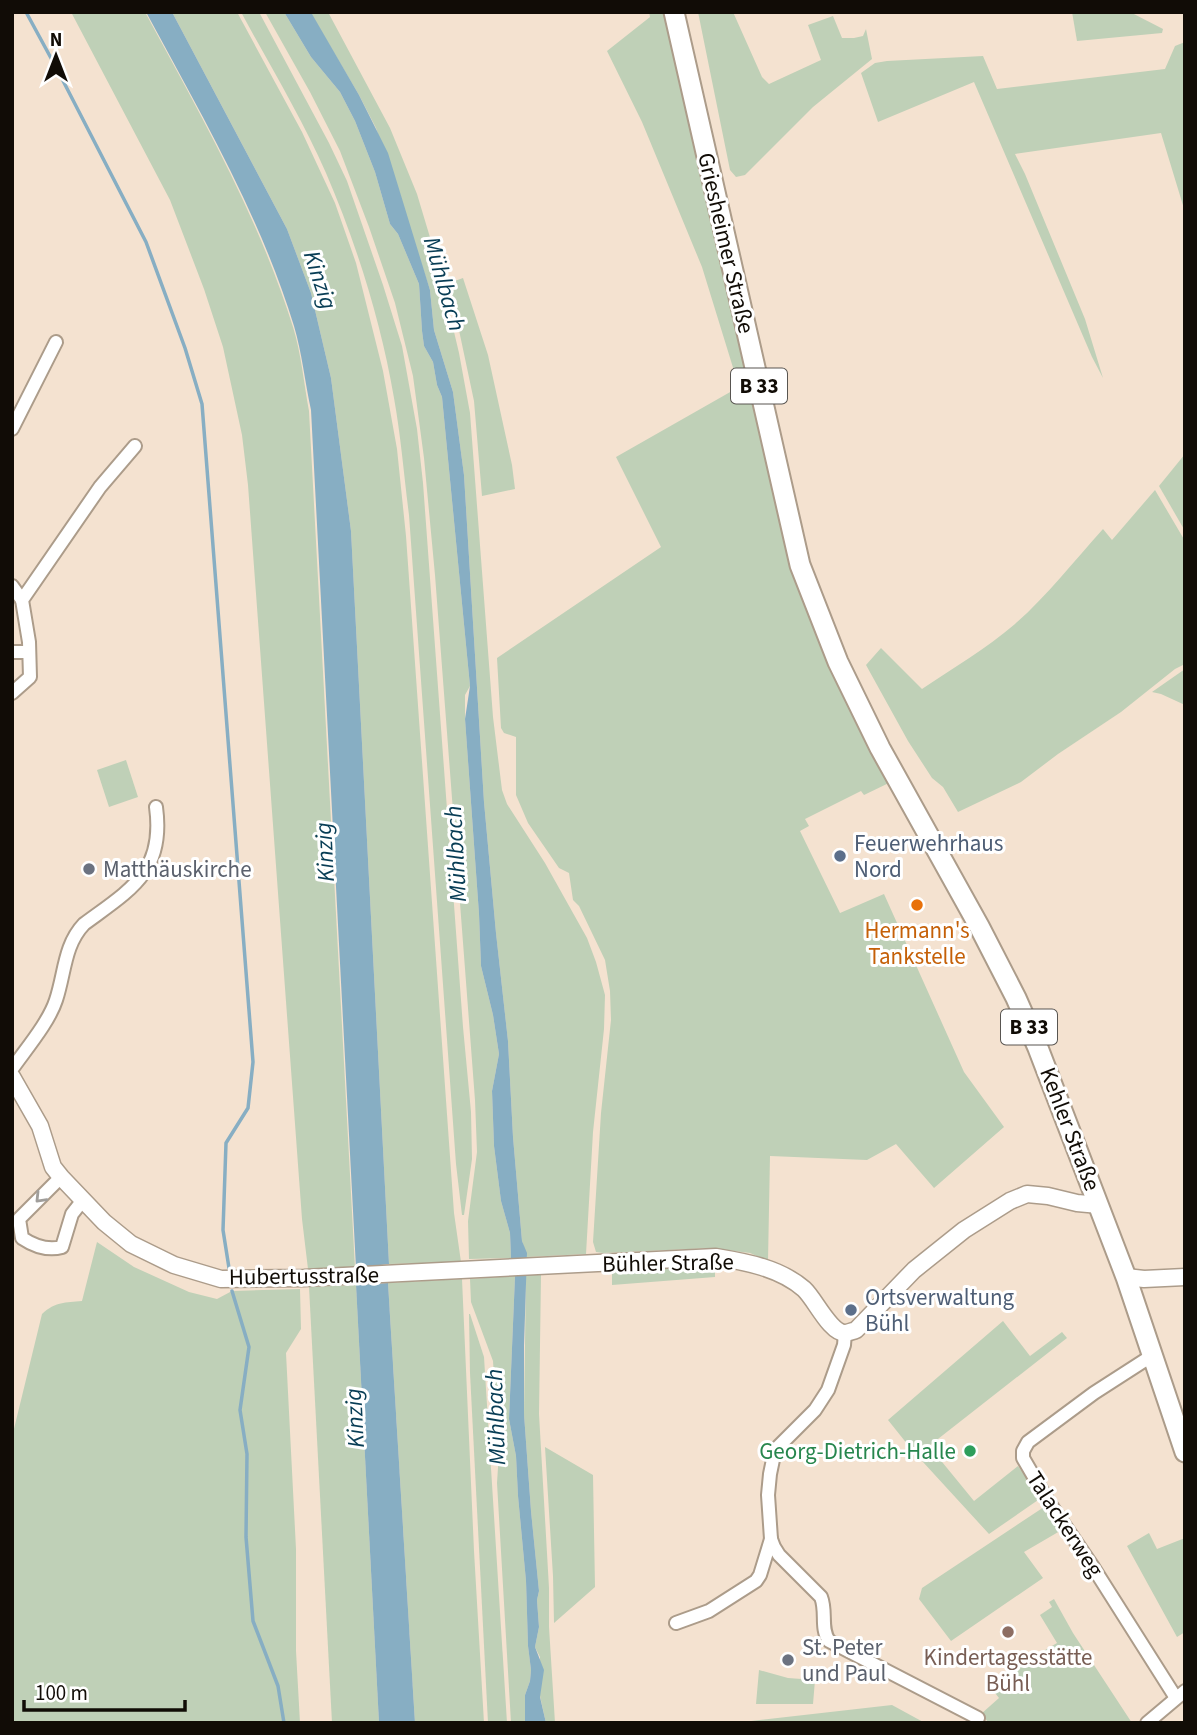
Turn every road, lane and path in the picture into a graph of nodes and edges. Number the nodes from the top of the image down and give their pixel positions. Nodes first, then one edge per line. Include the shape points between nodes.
1 (674, 12) edge
2 (56, 342) dead end
3 (12, 429) edge
4 (135, 446) dead end
5 (12, 586) edge
6 (22, 600) junction
7 (12, 652) edge
8 (29, 652) junction
9 (12, 693) edge
10 (880, 748) joint
11 (156, 807) dead end
12 (12, 1069) edge
13 (12, 1077) edge
14 (61, 1177) junction
15 (83, 1200) junction
16 (1099, 1205) junction
17 (465, 1270) joint
18 (1126, 1277) junction
19 (1185, 1277) edge
20 (845, 1333) junction
21 (1153, 1355) junction
22 (1185, 1452) edge
23 (771, 1538) junction
24 (676, 1623) dead end
25 (1180, 1695) edge
26 (978, 1718) dead end
27 (1147, 1723) edge

1 - 10 main road, Griesheimer Straße / B 33 via 800,565 838,662
2 - 3 street
4 - 6 street via 100,487
5 - 6 street
6 - 8 street
7 - 8 street
8 - 9 street via 30,677
10 - 16 main road, Kehler Straße / B 33 via 1016,998
11 - 12 street via 154,856 138,882 77,931 52,1010
13 - 14 street, Hubertusstraße via 40,1126 53,1167
14 - 15 street, Hubertusstraße
14 -> 15 street via 19,1219 22,1238 33,1245 62,1247 72,1214
15 - 17 street, Hubertusstraße via 131,1244 174,1265 221,1279
16 - 18 main road, Kehler Straße / B 33
16 - 20 street via 1027,1194 1010,1200 914,1270 856,1330
17 - 20 street, Bühler Straße via 685,1258 742,1261 794,1282 830,1323
18 - 19 street
18 - 21 main road, Kehler Straße / B 33
20 - 23 street via 828,1390 775,1450 768,1495
21 - 22 main road, Kehler Straße / B 33
21 - 25 street, Talackerweg via 1028,1442 1023,1458
23 - 24 street via 756,1581 709,1611
23 - 26 street via 779,1555 821,1597 829,1641
25 - 27 street

